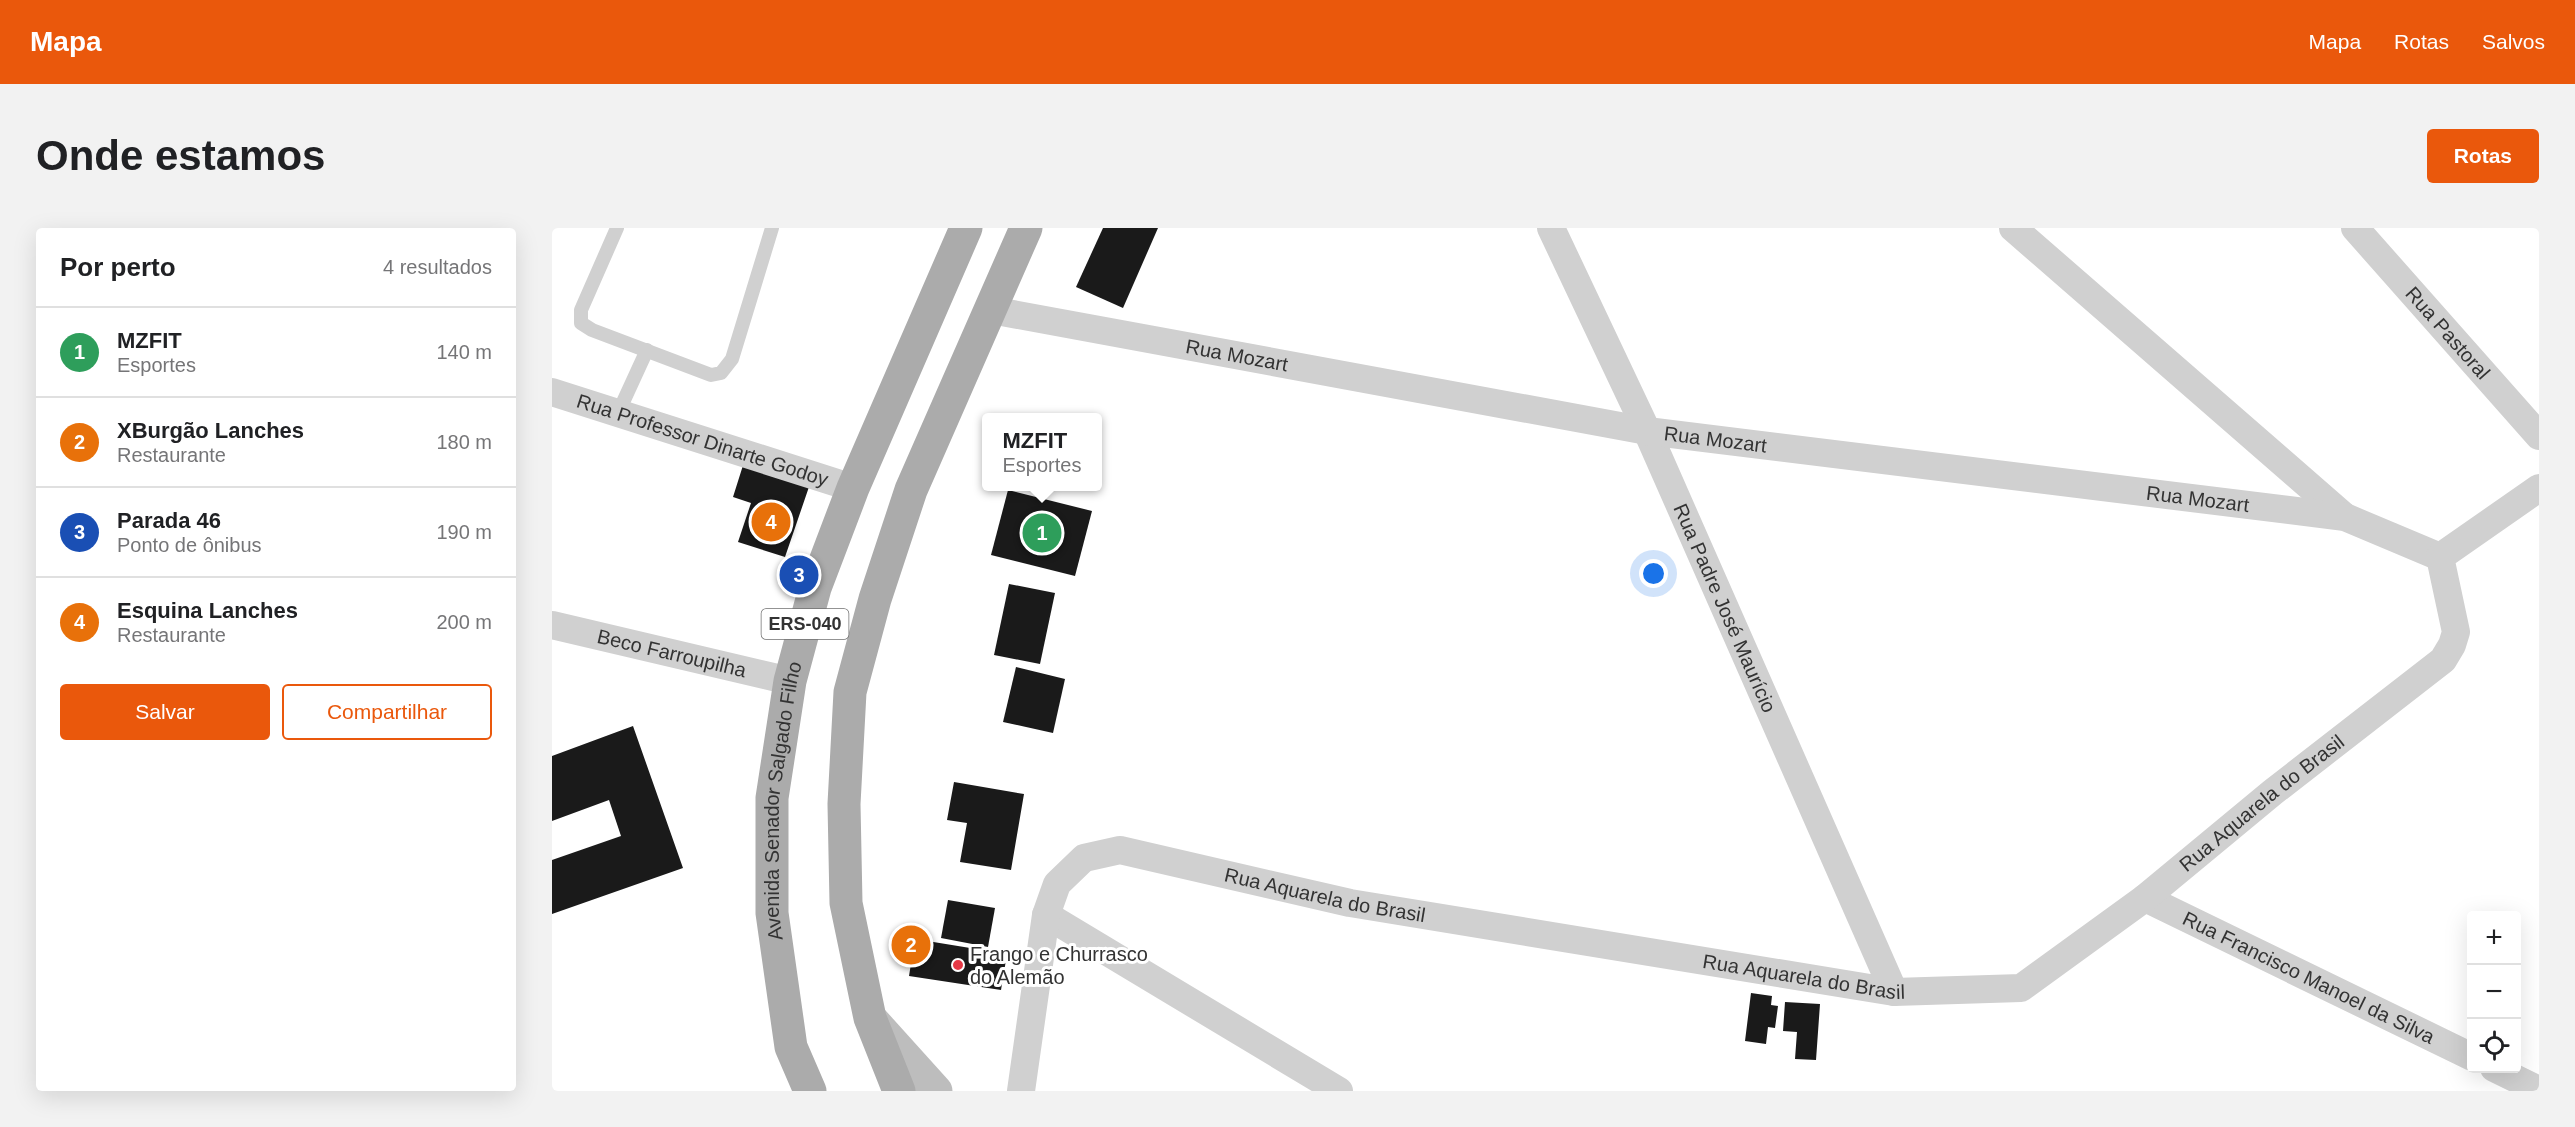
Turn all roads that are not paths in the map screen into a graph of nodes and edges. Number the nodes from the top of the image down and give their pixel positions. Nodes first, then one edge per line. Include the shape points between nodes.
1 (617, 228) edge
2 (772, 228) edge
3 (966, 228) edge
4 (1026, 228) edge
5 (1551, 228) edge
6 (2013, 228) edge
7 (2355, 228) edge
8 (991, 310) junction
9 (647, 350) junction
10 (552, 392) edge
11 (619, 411) junction
12 (1647, 431) junction
13 (2539, 436) edge
14 (853, 488) junction
15 (2539, 488) edge
16 (2344, 517) junction
17 (2440, 557) junction
18 (552, 625) edge
19 (790, 681) junction
20 (2145, 898) junction
21 (1046, 915) junction
22 (1894, 992) junction
23 (870, 1018) junction
24 (791, 1047) junction
25 (2467, 1056) edge
26 (2504, 1073) edge
27 (2539, 1090) edge
28 (794, 1091) edge
29 (810, 1091) edge
30 (899, 1091) edge
31 (936, 1091) edge
32 (1021, 1091) edge
33 (1339, 1091) edge

1 - 9 lane via 581,310 581,323
2 - 9 lane via 732,359 721,373 711,375
3 - 14 main road, Avenida Senador Salgado Filho / ERS-040
4 - 8 main road, ERS-040
5 - 12 street, Rua Padre José Maurício
6 - 16 street
7 - 13 street, Rua Pastoral
8 - 12 street, Rua Mozart
8 - 23 main road, ERS-040 via 911,490 850,692 844,804 846,903
9 - 11 lane
10 - 11 street, Rua Professor Dinarte Godoy
11 - 14 street, Rua Professor Dinarte Godoy
12 - 16 street, Rua Mozart
12 - 22 street, Rua Padre José Maurício
14 - 19 main road, Avenida Senador Salgado Filho / ERS-040 via 815,588
15 - 17 street
16 - 17 street, Rua Mozart
17 - 20 street, Rua Aquarela do Brasil via 2456,632 2443,660
18 - 19 street, Beco Farroupilha
19 - 24 main road, Avenida Senador Salgado Filho / ERS-040 via 772,798 771,913
20 - 22 street, Rua Aquarela do Brasil via 2021,988
20 - 25 street, Rua Francisco Manoel da Silva
21 - 22 street, Rua Aquarela do Brasil via 1057,884 1084,858 1120,850 1350,903
21 - 32 street, Rua Aquarela do Brasil
21 - 33 street
23 - 30 main road, ERS-040
23 - 31 main road
24 - 28 main road, Avenida Senador Salgado Filho
24 - 29 main road, Avenida Senador Salgado Filho / ERS-040
26 - 27 street

